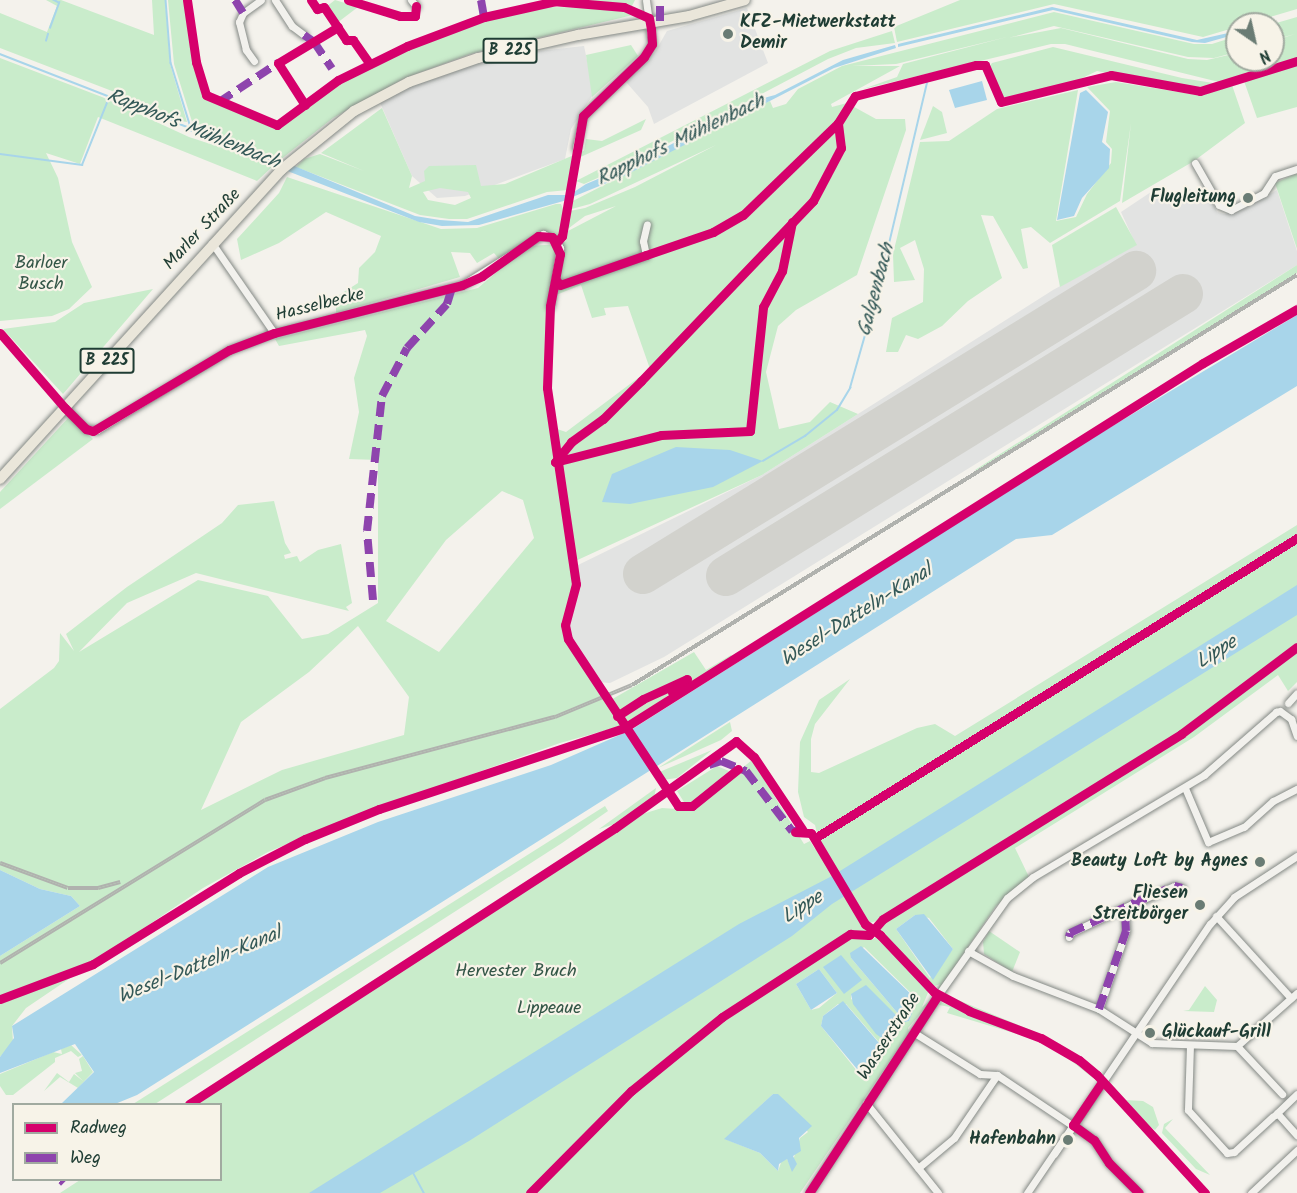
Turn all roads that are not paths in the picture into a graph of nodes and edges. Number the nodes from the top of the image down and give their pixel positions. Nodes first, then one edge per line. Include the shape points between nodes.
1 (261, 0) edge
2 (275, 0) edge
3 (646, 0) edge
4 (745, 0) edge
5 (650, 23) junction
6 (304, 36) dead end
7 (254, 61) dead end
8 (576, 148) dead end
9 (1195, 163) dead end
10 (1297, 169) edge
11 (647, 224) dead end
12 (212, 243) junction
13 (556, 280) junction
14 (550, 306) dead end
15 (274, 333) junction
16 (65, 408) junction
17 (0, 479) edge
18 (1297, 693) edge
19 (1288, 703) dead end
20 (1297, 736) edge
21 (1185, 788) junction
22 (1297, 789) edge
23 (1297, 855) edge
24 (1182, 888) dead end
25 (1125, 909) junction
26 (1216, 916) junction
27 (1069, 937) dead end
28 (968, 951) junction
29 (1294, 995) edge
30 (1099, 1009) junction
31 (913, 1032) junction
32 (1136, 1032) junction
33 (1190, 1045) junction
34 (1237, 1046) junction
35 (997, 1075) junction
36 (1281, 1094) dead end
37 (1297, 1094) edge
38 (866, 1103) junction
39 (1275, 1115) junction
40 (1073, 1125) junction
41 (1297, 1135) edge
42 (1297, 1150) edge
43 (918, 1168) junction
44 (809, 1193) edge
45 (938, 1193) edge
46 (1027, 1193) edge
47 (1139, 1193) edge
48 (1251, 1193) edge

1 - 7 street via 243,13 239,22 246,50
2 - 6 street via 292,26
3 - 5 street
4 - 5 main road, Marler Straße / B 225
5 - 8 street via 651,44 644,57 590,107 579,126
5 - 12 main road, Marler Straße / B 225 via 578,34 435,72 366,104 301,151
9 - 10 street via 1219,205 1232,210 1264,193 1275,176
11 - 13 street via 643,241 646,255 561,285
12 - 15 street, Hasselbecke
12 - 16 main road, Marler Straße / B 225
13 - 14 street, Hasselbecke
13 - 15 street, Hasselbecke via 559,246 543,234 462,285
15 - 16 street, Hasselbecke via 222,353 97,430 86,429
16 - 17 main road, Marler Straße / B 225
18 - 19 street
20 - 21 street, Wasserstraße via 1291,719 1280,711
21 - 22 street via 1208,842 1244,827 1273,801
21 - 28 street, Wasserstraße via 1020,887 994,911
23 - 26 street via 1260,877
24 - 25 street via 1174,886
25 - 27 street via 1070,933
25 - 30 street via 1126,931
26 - 29 street
26 - 32 street
28 - 30 street via 1013,976
28 - 31 street, Wasserstraße
29 - 34 street
30 - 32 street
31 - 35 street via 980,1074
31 - 38 street, Wasserstraße
32 - 33 street via 1152,1044
32 - 40 street
33 - 34 street
33 - 39 street via 1188,1110 1227,1153 1234,1152
34 - 36 street
35 - 40 street
35 - 43 street via 954,1138
37 - 39 street
38 - 43 street
38 - 44 street, Wasserstraße
39 - 41 street
40 - 46 street
40 - 47 street via 1094,1140 1109,1163
42 - 48 street
43 - 45 street

